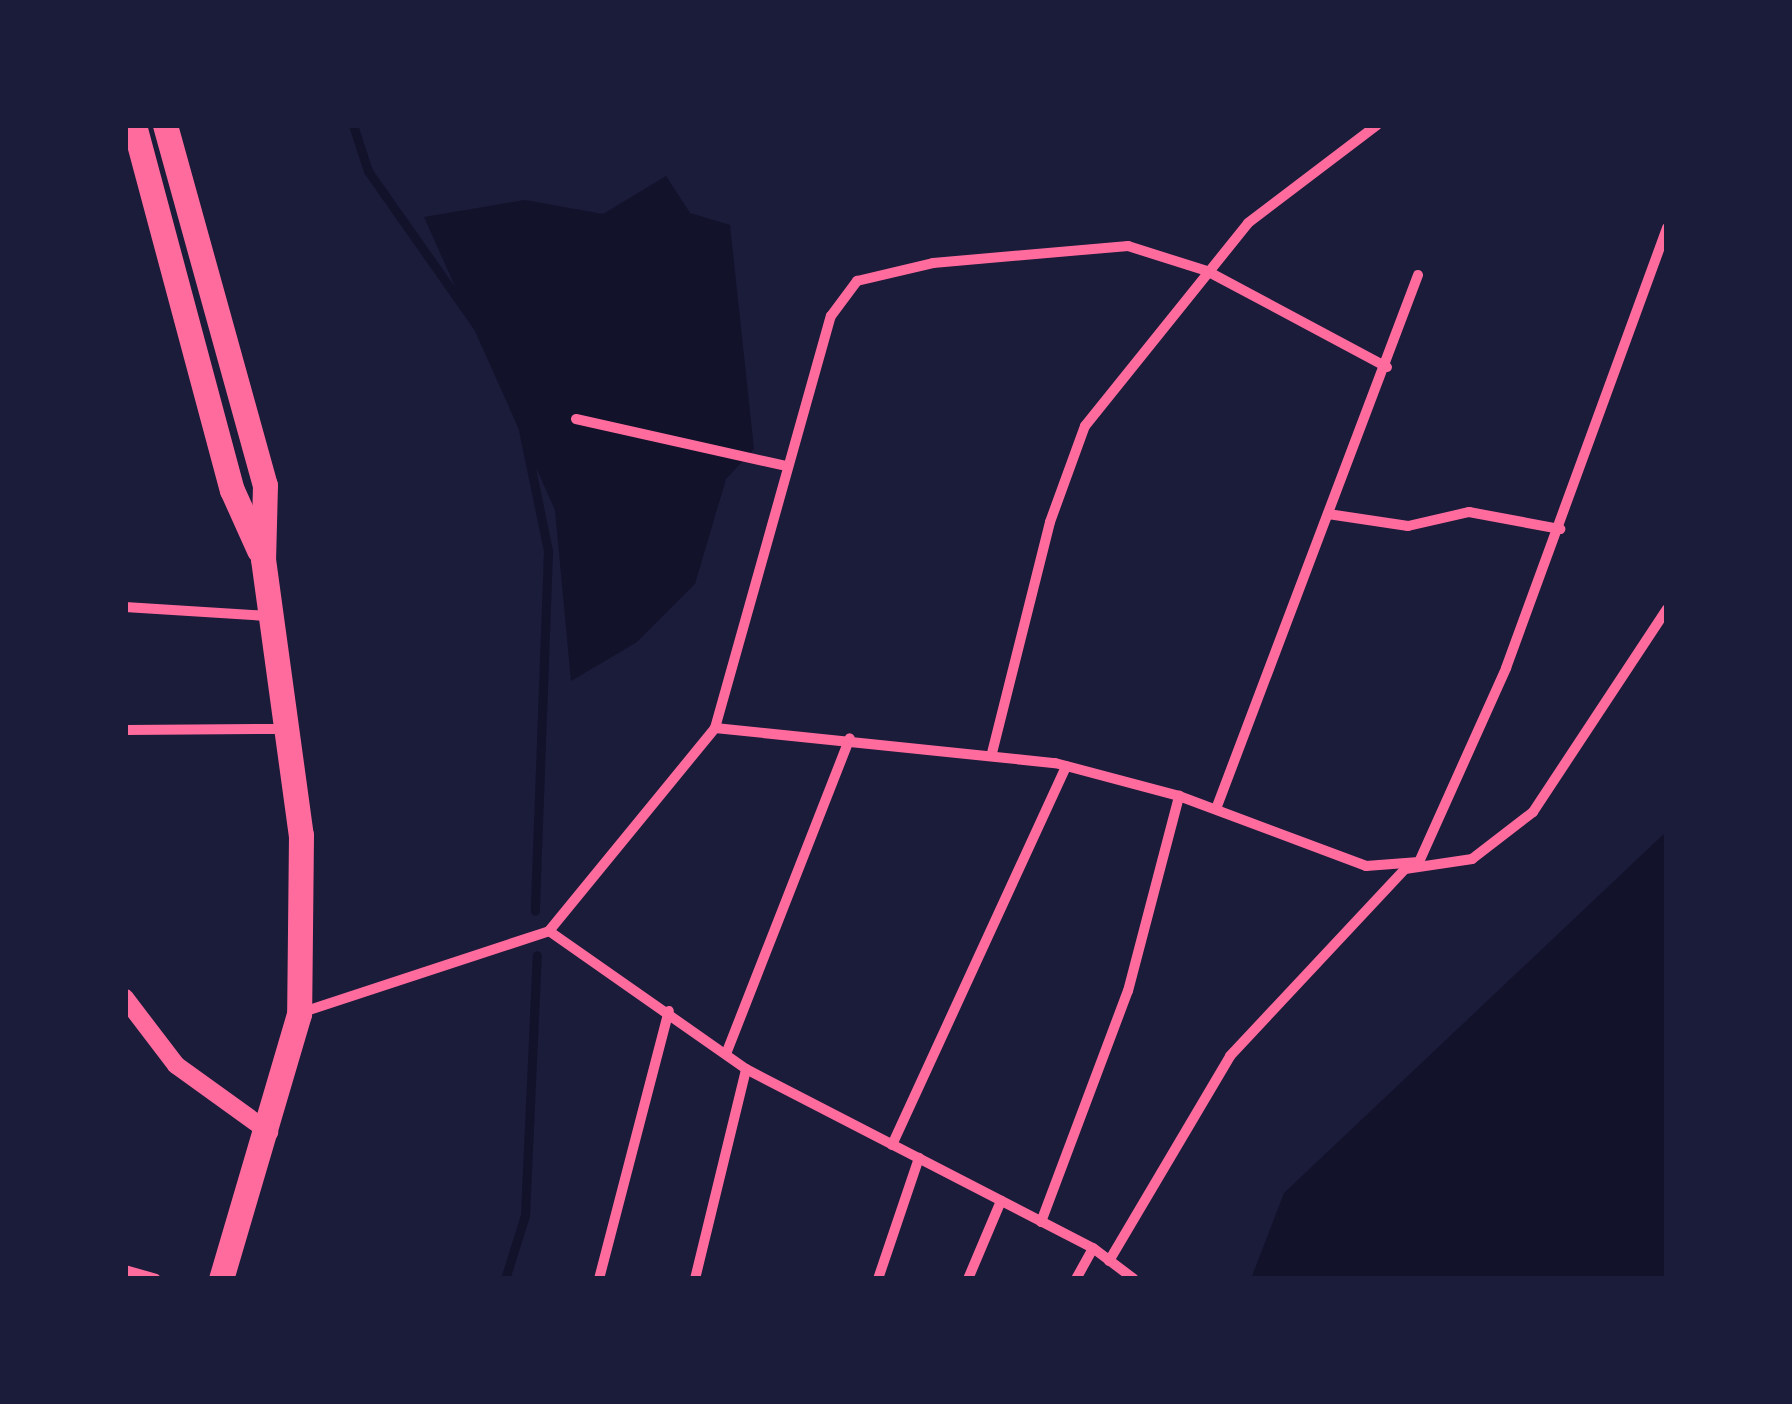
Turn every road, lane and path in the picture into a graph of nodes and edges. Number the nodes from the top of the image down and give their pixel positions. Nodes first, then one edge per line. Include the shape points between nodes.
1 (165, 125) edge
2 (1376, 125) edge
3 (131, 127) edge
4 (1667, 227) edge
5 (1207, 271) junction
6 (1418, 274) dead end
7 (1387, 367) junction
8 (576, 419) dead end
9 (786, 466) junction
10 (1328, 514) junction
11 (1560, 529) junction
12 (263, 559) junction
13 (125, 607) edge
14 (1667, 609) edge
15 (275, 616) junction
16 (715, 728) junction
17 (291, 729) junction
18 (125, 730) edge
19 (850, 738) junction
20 (992, 753) junction
21 (1066, 766) junction
22 (1179, 796) junction
23 (1216, 809) junction
24 (1404, 868) junction
25 (549, 931) junction
26 (125, 998) edge
27 (670, 1011) junction
28 (299, 1014) junction
29 (726, 1054) junction
30 (746, 1069) junction
31 (269, 1132) junction
32 (892, 1145) junction
33 (920, 1158) junction
34 (1001, 1201) junction
35 (1041, 1222) junction
36 (1092, 1248) junction
37 (1109, 1261) junction
38 (125, 1270) edge
39 (156, 1279) edge
40 (221, 1279) edge
41 (599, 1279) edge
42 (696, 1279) edge
43 (878, 1279) edge
44 (968, 1279) edge
45 (1076, 1279) edge
46 (1134, 1279) edge

1 - 12 main road via 265,485
2 - 5 street via 1283,192
3 - 12 main road via 232,490
4 - 11 street
5 - 7 street
5 - 9 street via 1105,246 933,263 857,281 831,316
5 - 20 street via 1085,426 1050,522
6 - 7 street
7 - 10 street
8 - 9 street
9 - 16 street
10 - 11 street via 1408,526 1469,512
10 - 23 street
11 - 24 street via 1428,850
12 - 15 main road
13 - 15 street
14 - 24 street via 1532,812 1472,859
15 - 17 main road
16 - 19 street
16 - 25 street
17 - 18 street
17 - 28 main road
19 - 20 street
19 - 29 street
20 - 21 street
21 - 22 street
21 - 32 street
22 - 23 street
22 - 35 street via 1128,990
23 - 24 street via 1366,866
24 - 37 street via 1230,1056
25 - 27 street
25 - 28 street
26 - 31 street via 176,1066
27 - 29 street
27 - 41 street
28 - 31 main road
29 - 30 street
30 - 32 street
30 - 42 street
31 - 40 main road
32 - 33 street
33 - 34 street
33 - 43 street
34 - 35 street
34 - 44 street
35 - 36 street
36 - 37 street
36 - 45 street
37 - 46 street
38 - 39 street

